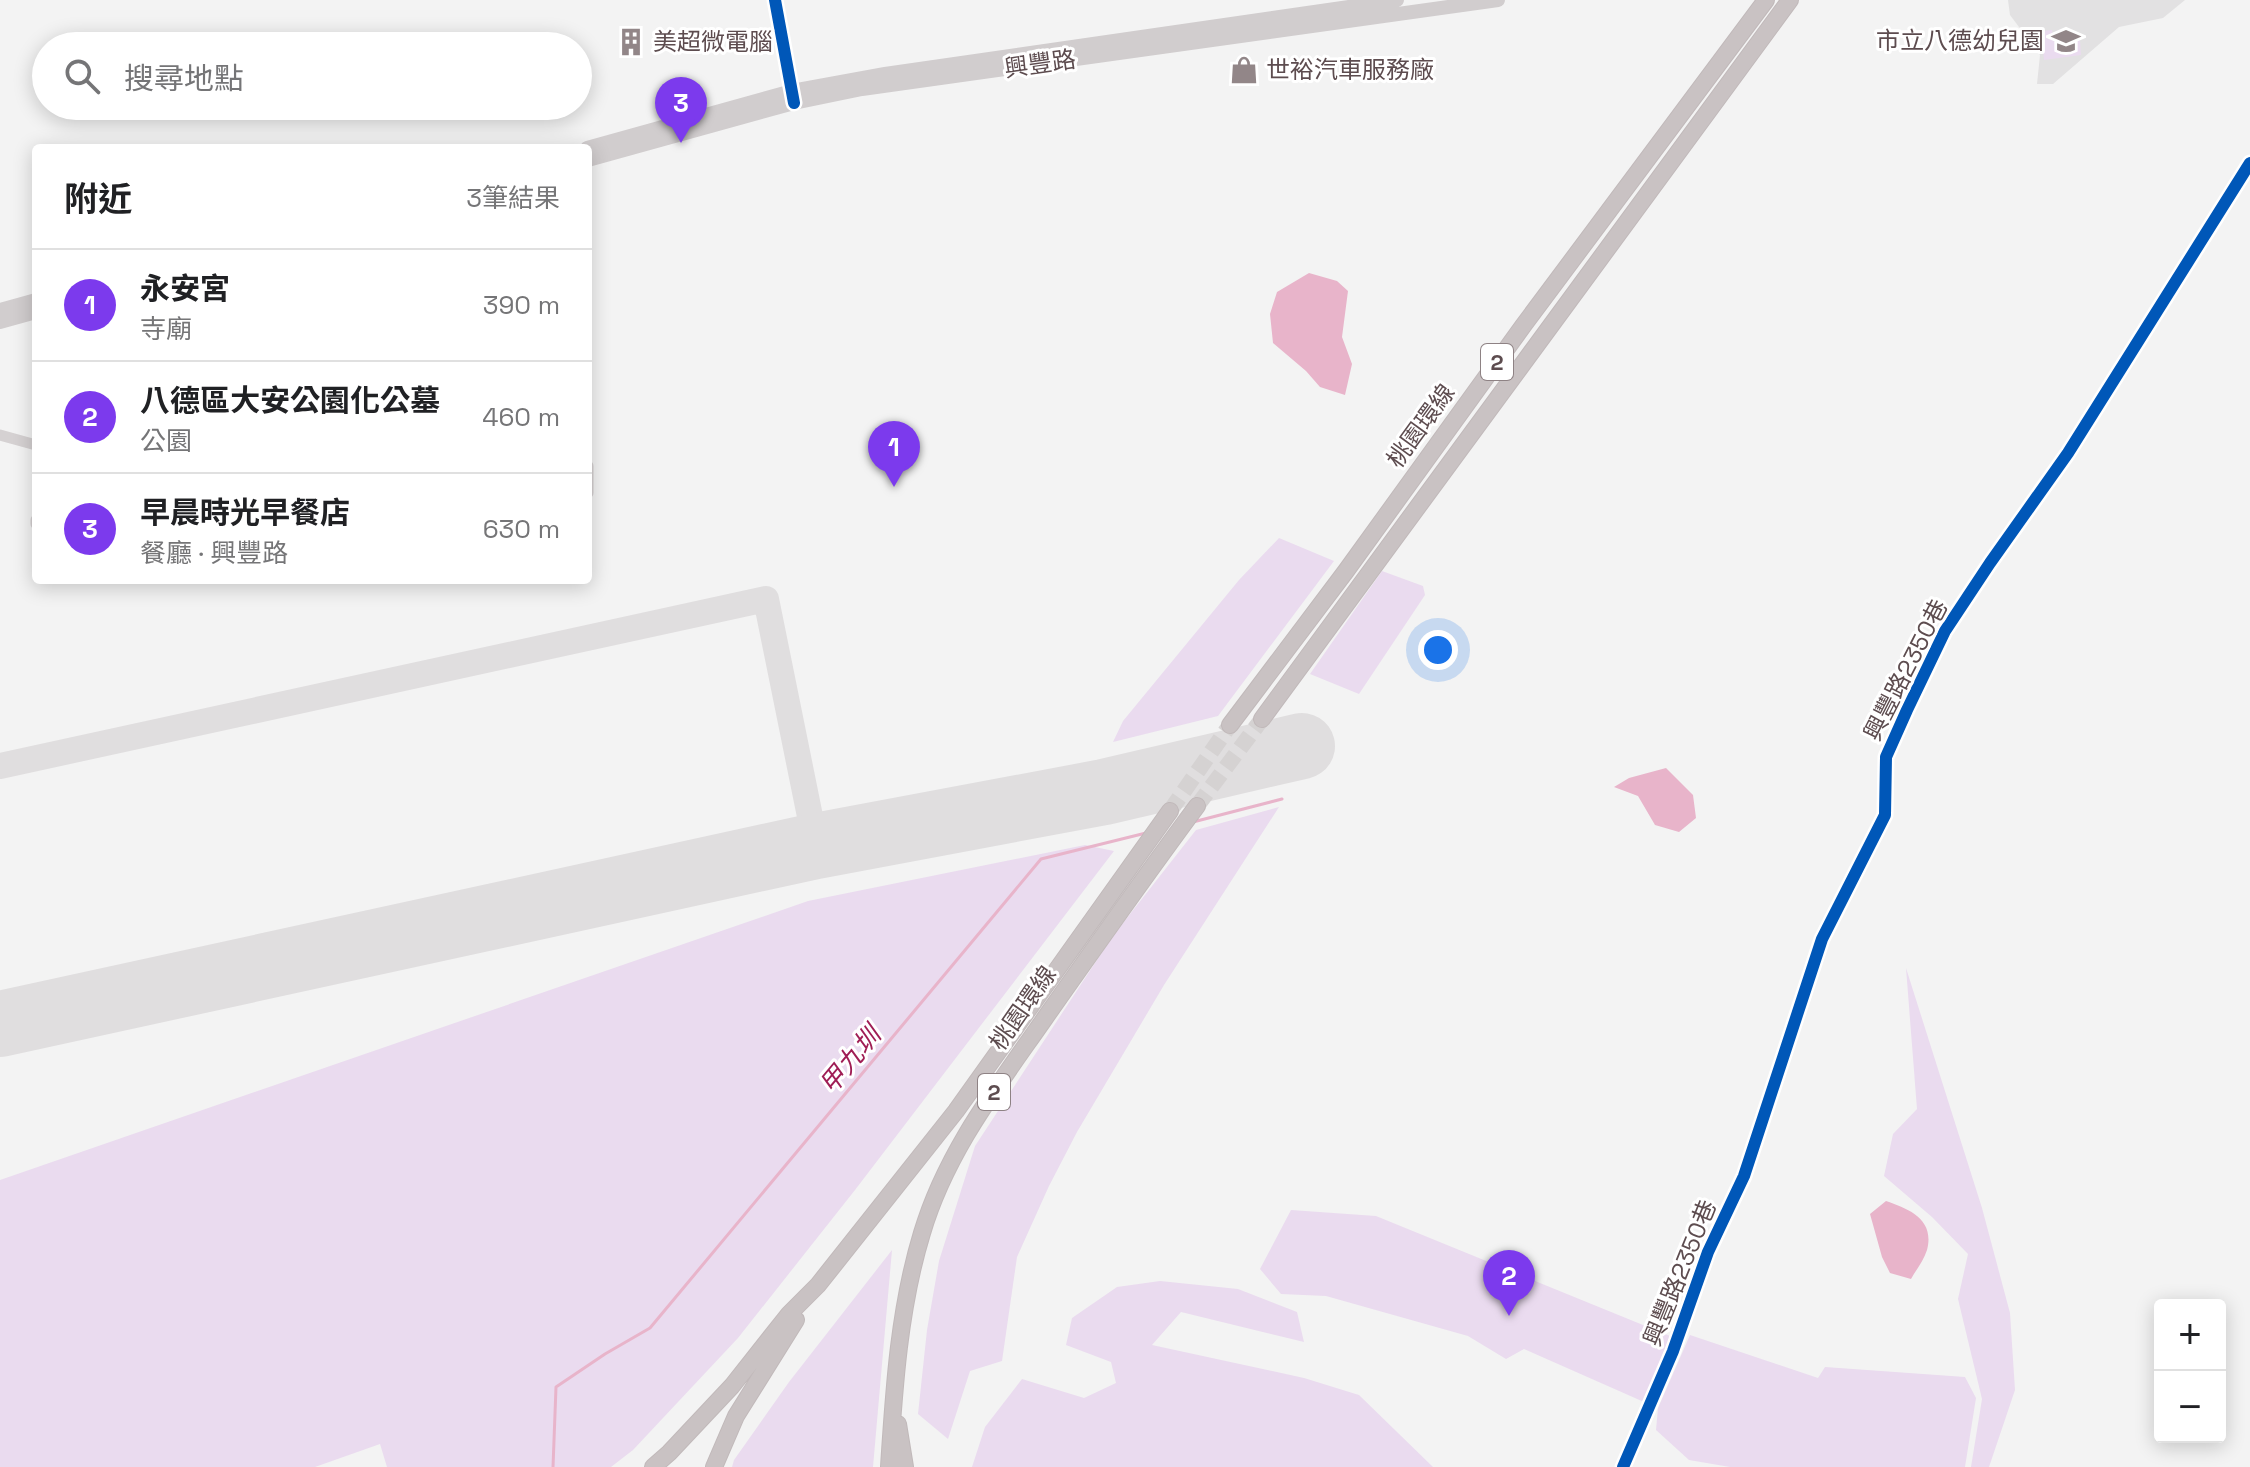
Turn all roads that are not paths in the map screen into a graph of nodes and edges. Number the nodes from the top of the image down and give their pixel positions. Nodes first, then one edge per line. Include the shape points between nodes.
1 (775, 0) edge
2 (1397, 0) edge
3 (1498, 0) edge
4 (1766, 0) edge
5 (1790, 0) edge
6 (793, 97) junction
7 (592, 147) edge
8 (592, 159) edge
9 (2250, 163) edge
10 (32, 301) edge
11 (0, 310) edge
12 (32, 313) edge
13 (0, 322) edge
14 (0, 435) edge
15 (32, 444) edge
16 (1262, 719) tunnel mouth
17 (1230, 725) tunnel mouth
18 (1197, 806) tunnel mouth
19 (1170, 811) tunnel mouth
20 (818, 1285) junction
21 (893, 1395) junction
22 (653, 1467) edge
23 (714, 1467) edge
24 (889, 1467) edge
25 (905, 1467) edge
26 (1623, 1467) edge

1 - 6 street
2 - 6 main road, 興豐路 via 885,74
3 - 6 main road, 興豐路
4 - 17 highway, 桃園環線 / 2
5 - 16 highway, 桃園環線 / 2
6 - 7 main road, 興豐路
6 - 8 main road, 興豐路
9 - 26 street, 興豐路2350巷 via 2068,453 1945,631 1907,710 1886,757 1885,815 1822,939 1744,1176 1708,1252
10 - 11 main road
12 - 13 main road
14 - 15 street
18 - 21 highway, 桃園環線 / 2 via 954,1153 922,1232
19 - 20 highway, 桃園環線 / 2 via 956,1111
20 - 22 highway via 732,1386
20 - 23 highway via 736,1416
21 - 24 highway
21 - 25 highway

